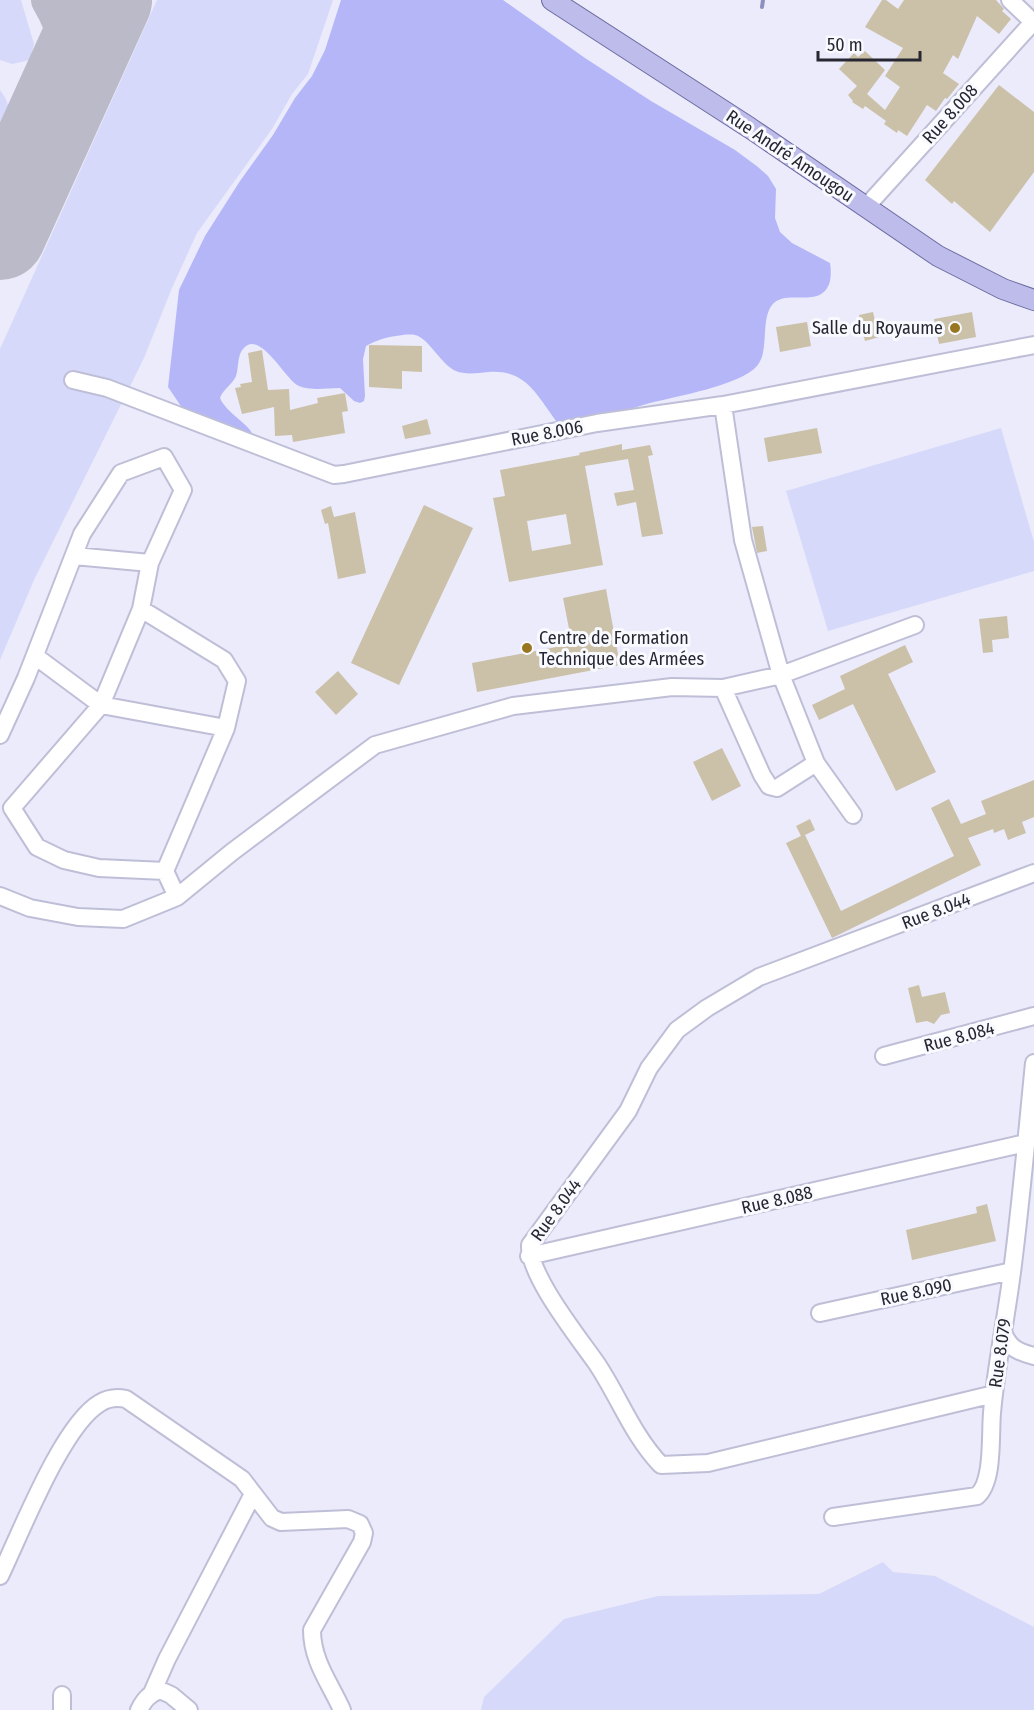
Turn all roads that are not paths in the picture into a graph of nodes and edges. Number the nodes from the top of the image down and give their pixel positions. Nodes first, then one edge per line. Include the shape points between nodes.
1 (552, 0) edge
2 (1010, 0) edge
3 (1033, 22) edge
4 (866, 207) junction
5 (1034, 300) edge
6 (1034, 345) edge
7 (73, 380) dead end
8 (723, 405) junction
9 (74, 556) junction
10 (150, 563) junction
11 (141, 609) junction
12 (915, 625) dead end
13 (35, 656) junction
14 (781, 675) junction
15 (723, 688) junction
16 (101, 705) junction
17 (226, 728) junction
18 (0, 735) edge
19 (816, 763) junction
20 (6, 805) edge
21 (853, 815) dead end
22 (165, 871) junction
23 (1034, 873) edge
24 (0, 896) edge
25 (177, 897) junction
26 (1034, 1016) edge
27 (884, 1056) dead end
28 (1034, 1063) edge
29 (1026, 1143) junction
30 (529, 1256) junction
31 (1012, 1271) junction
32 (820, 1313) dead end
33 (1003, 1332) junction
34 (1034, 1356) edge
35 (994, 1394) junction
36 (253, 1494) junction
37 (833, 1517) dead end
38 (0, 1576) edge
39 (152, 1693) junction
40 (139, 1710) edge
41 (189, 1710) edge
42 (342, 1710) edge

1 - 4 main road, Rue André Amougou
2 - 3 street
3 - 4 street, Rue 8.008
4 - 5 main road, Rue André Amougou via 938,256
6 - 8 street, Rue 8.006
7 - 8 street, Rue 8.006 via 107,388 334,475 597,423
8 - 14 street via 743,540
9 - 10 street
9 - 10 street via 82,534 121,473 164,457 183,490
9 - 13 street
10 - 11 street
11 - 16 street
11 - 17 street via 224,660 237,681
12 - 14 street
13 - 16 street
13 - 18 street
14 - 15 street
14 - 19 street
15 - 19 street via 769,786 777,788
15 - 25 street via 672,687 513,706 375,745
16 - 17 street
16 - 20 street
17 - 22 street
19 - 21 street
20 - 22 street via 37,847 64,860 99,868
22 - 25 street
23 - 30 street, Rue 8.044 via 759,978 677,1030 649,1068 628,1112 530,1245
24 - 25 street via 30,908 78,917 123,919
26 - 27 street, Rue 8.084
28 - 29 street, Rue 8.079
29 - 30 street, Rue 8.088
29 - 31 street, Rue 8.079
30 - 35 street, Rue 8.044 via 552,1300 597,1365 646,1449 661,1466 708,1462
31 - 32 street, Rue 8.090
31 - 33 street, Rue 8.079
33 - 34 street via 1007,1344
33 - 35 street, Rue 8.079
35 - 37 street, Rue 8.079 via 987,1481 977,1496
36 - 38 street via 242,1479 209,1455 126,1399 116,1397 99,1404 73,1430
36 - 39 street
36 - 42 street via 272,1518 281,1522 348,1519 360,1524 364,1533 312,1630 316,1661
39 - 40 street
39 - 41 street via 160,1690 171,1695

